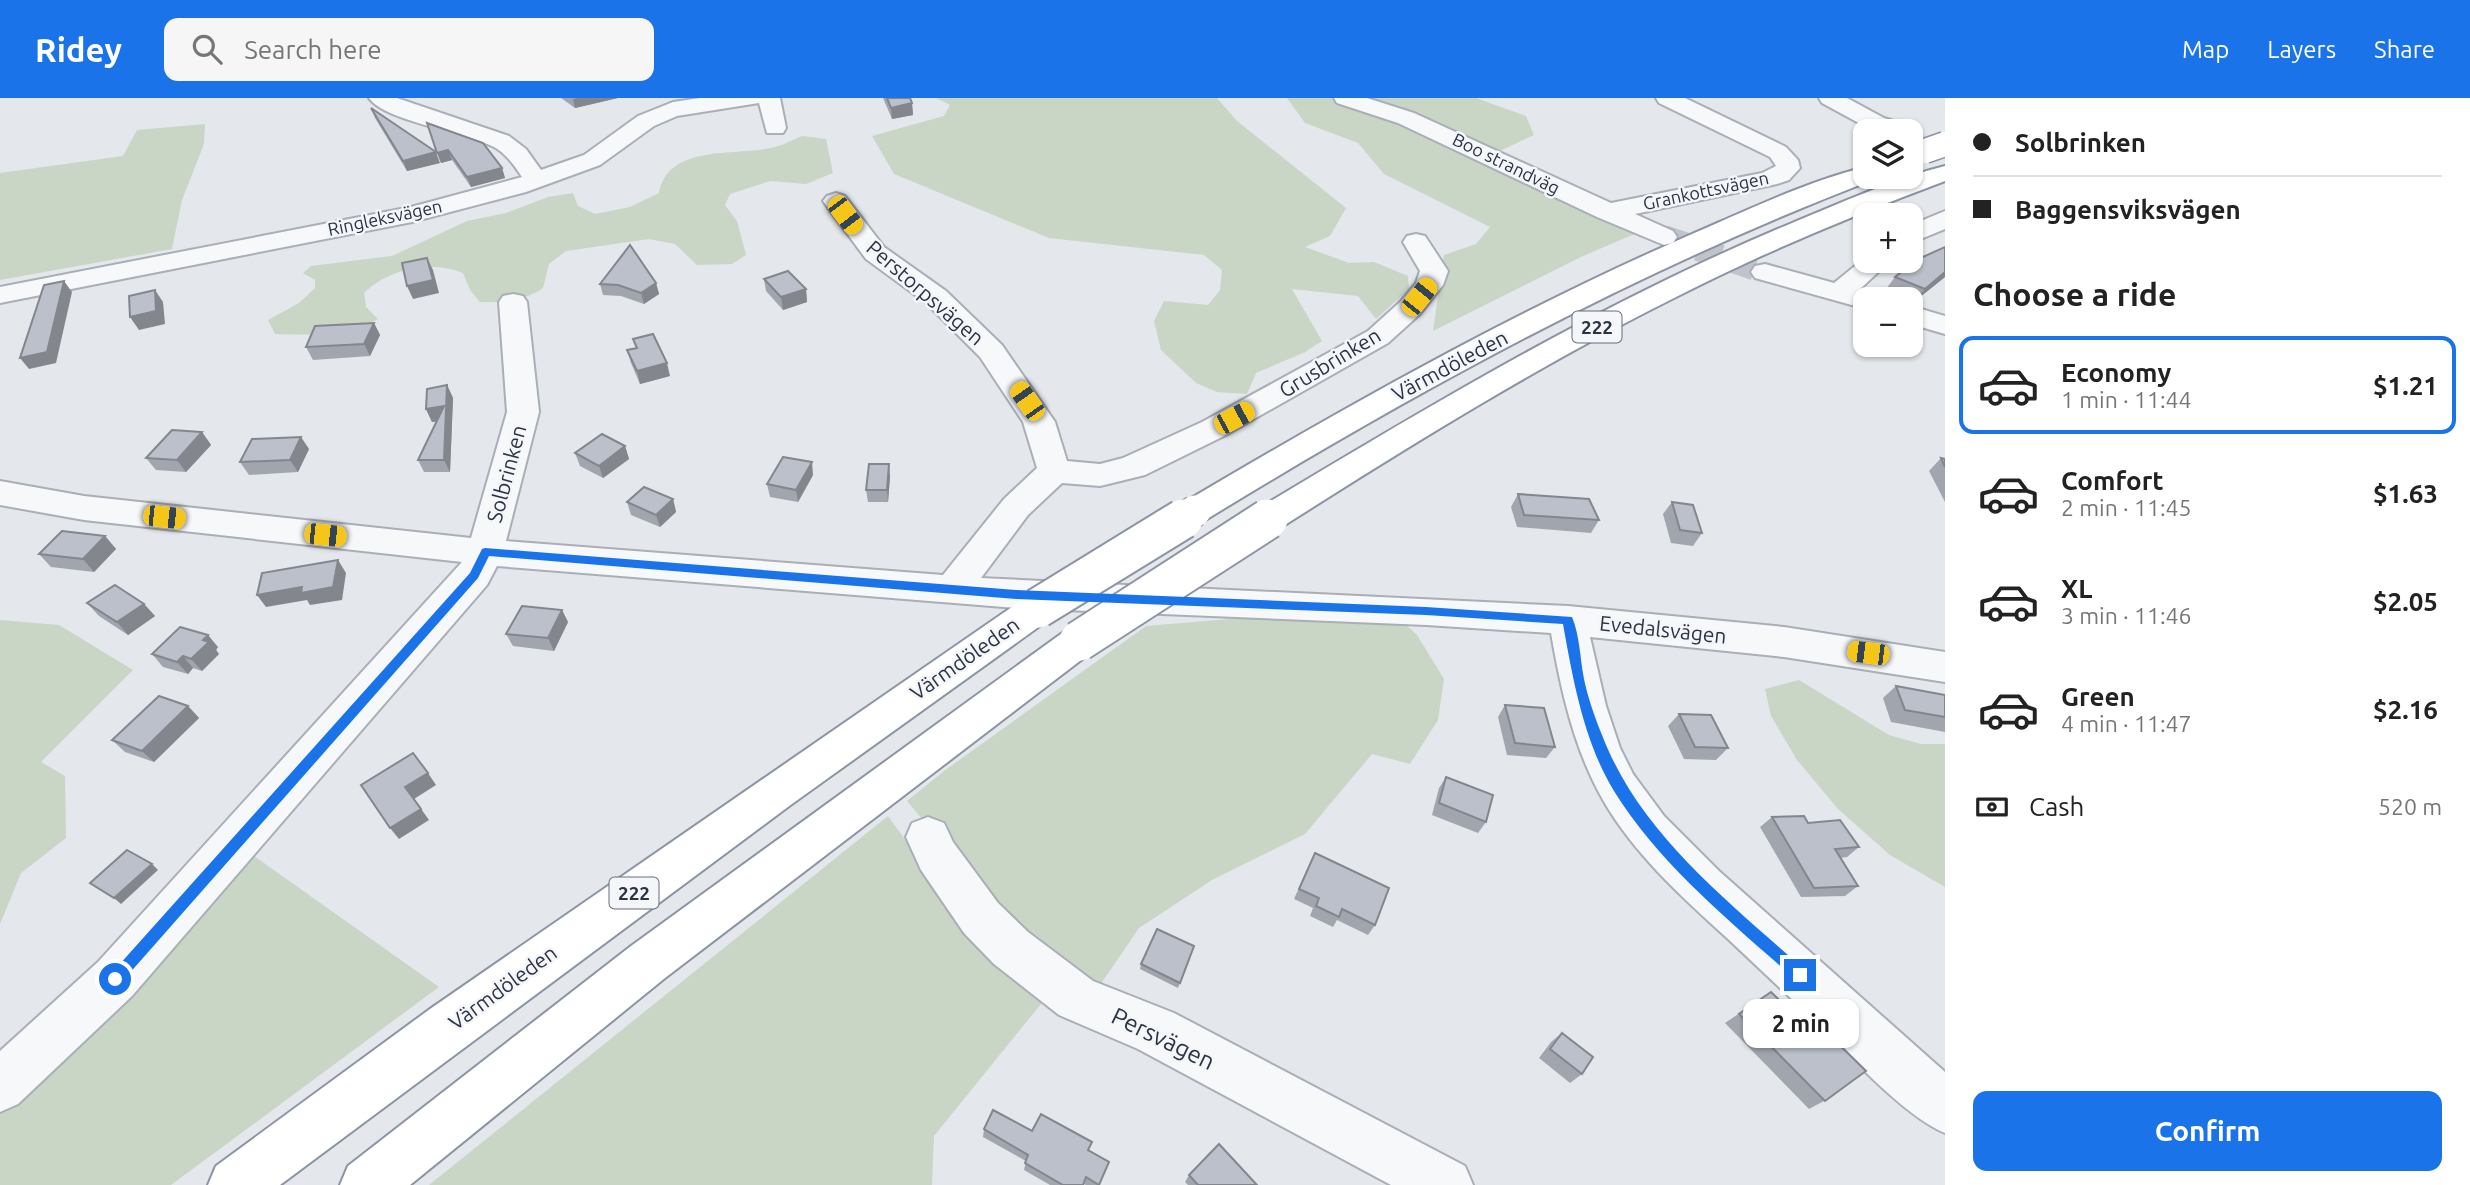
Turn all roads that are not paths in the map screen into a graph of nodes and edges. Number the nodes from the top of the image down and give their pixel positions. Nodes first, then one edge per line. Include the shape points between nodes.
1 (380, 98) edge
2 (753, 98) edge
3 (769, 98) edge
4 (1345, 98) edge
5 (1667, 98) edge
6 (1830, 98) edge
7 (1869, 119) edge
8 (775, 128) dead end
9 (1945, 173) edge
10 (1853, 179) edge
11 (537, 181) junction
12 (836, 201) dead end
13 (1606, 212) junction
14 (1945, 219) edge
15 (1923, 229) edge
16 (1664, 237) tunnel mouth
17 (1416, 242) dead end
18 (1765, 272) tunnel mouth
19 (1863, 273) edge
20 (1839, 293) junction
21 (0, 295) edge
22 (1853, 297) edge
23 (513, 302) dead end
24 (1923, 319) edge
25 (1945, 325) edge
26 (1054, 471) junction
27 (0, 493) edge
28 (485, 552) junction
29 (952, 589) junction
30 (1568, 620) junction
31 (1945, 667) edge
32 (928, 837) dead end
33 (0, 1086) edge
34 (1945, 1107) edge
35 (235, 1185) edge
36 (367, 1185) edge
37 (1446, 1185) edge

1 - 11 street via 501,141 518,154
2 - 11 street, Ringleksvägen via 669,111 646,121 592,160
3 - 8 street
4 - 13 street, Boo strandväg via 1406,118
5 - 13 street, Grankottsvägen via 1778,152 1788,168 1768,179
6 - 7 street
9 - 36 highway, Värmdöleden / 222, bridge via 1820,221 1657,295 1428,419 1268,519 1079,641 648,962
10 - 35 highway, Värmdöleden / 222, bridge via 1742,222 1590,293 1422,380 1038,608 629,897
11 - 21 street, Ringleksvägen via 412,214
12 - 26 street, Perstorpsvägen via 875,254 936,297 991,351 1039,422
13 - 16 street, Boo strandväg
14 - 15 street
17 - 26 street, Grusbrinken via 1434,271 1429,285 1378,337 1213,429 1133,467 1100,475
18 - 20 street
19 - 20 street
20 - 22 street
23 - 28 street, Solbrinken via 523,412
24 - 25 street
26 - 29 street via 1016,507
27 - 28 street, Evedalsvägen via 84,508
28 - 29 street, Evedalsvägen
28 - 33 street, Solbrinken via 474,576 115,979
29 - 30 street, Evedalsvägen
30 - 31 street, Evedalsvägen via 1796,644
30 - 34 street via 1579,683 1595,735 1618,786 1644,824 1701,885
32 - 37 street, Persvägen via 936,856 981,918 1011,948 1076,998 1156,1031

